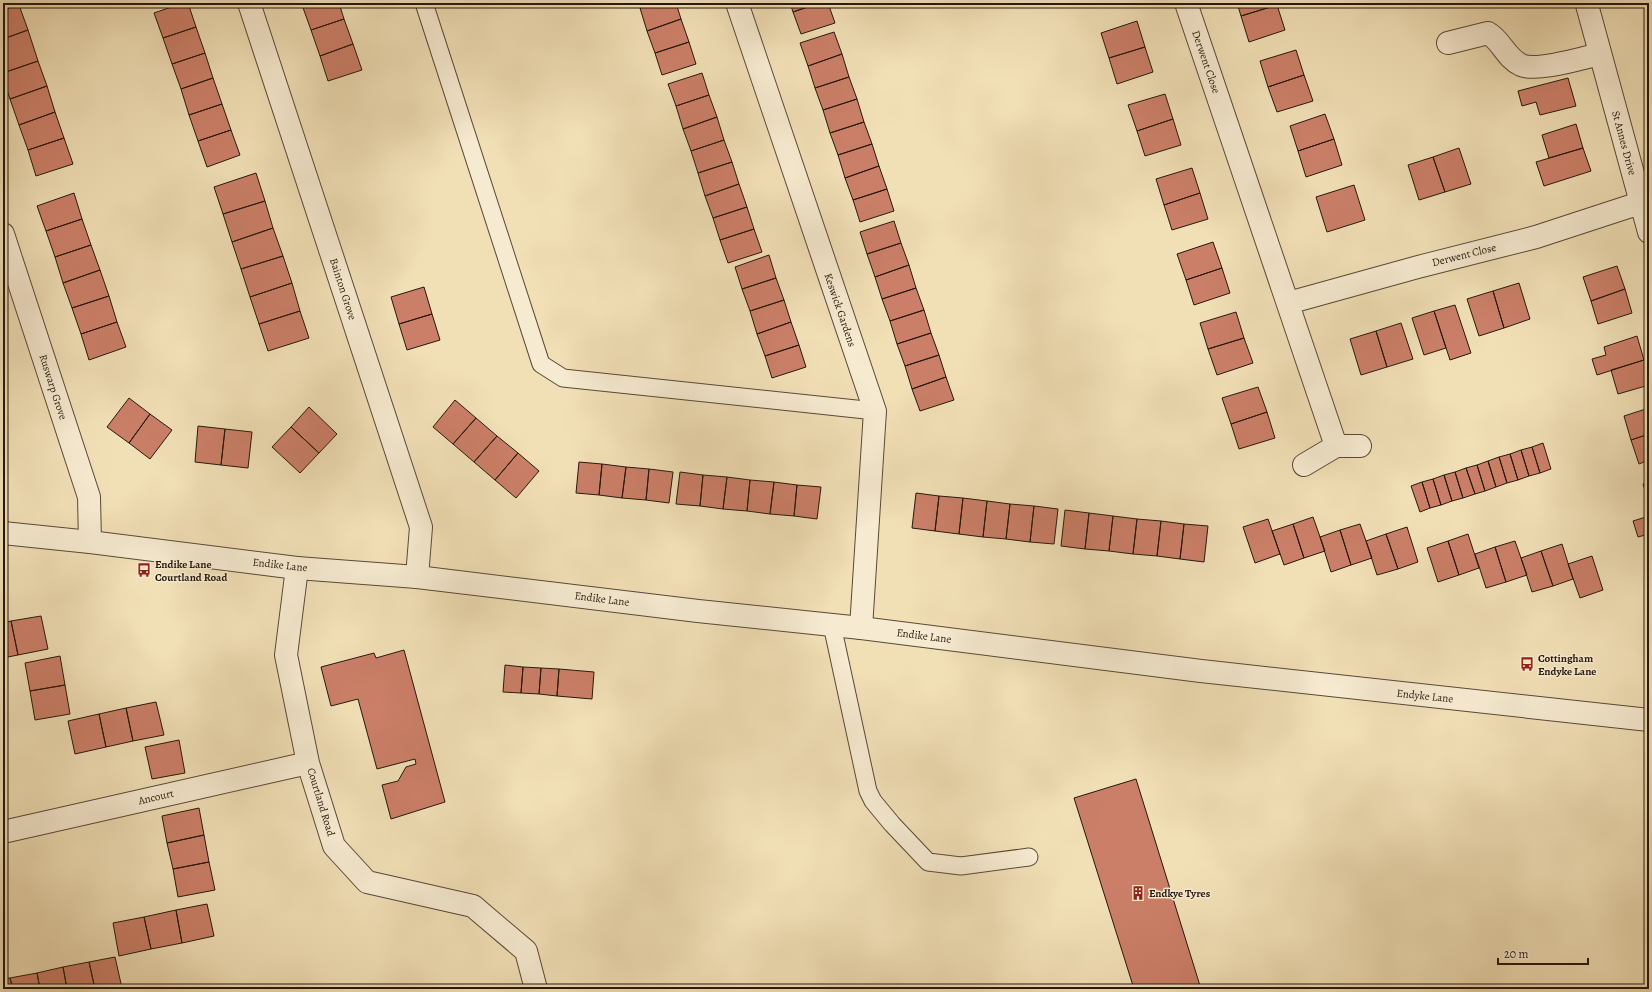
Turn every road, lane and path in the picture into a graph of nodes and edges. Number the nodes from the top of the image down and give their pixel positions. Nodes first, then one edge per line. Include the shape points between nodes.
1 (249, 3) edge
2 (424, 3) edge
3 (737, 3) edge
4 (1186, 3) edge
5 (1587, 6) dead end
6 (1448, 43) dead end
7 (1600, 54) junction
8 (1640, 204) junction
9 (1649, 232) edge
10 (3, 234) edge
11 (1288, 303) junction
12 (875, 411) junction
13 (1336, 446) junction
14 (1360, 446) dead end
15 (1304, 465) dead end
16 (3, 533) edge
17 (90, 542) junction
18 (297, 568) junction
19 (417, 577) junction
20 (832, 625) junction
21 (861, 628) junction
22 (1201, 671) joint
23 (1649, 720) edge
24 (308, 763) junction
25 (3, 832) edge
26 (1029, 857) dead end
27 (536, 989) edge

1 - 19 street, Bainton Grove via 421,527
2 - 12 lane via 541,364 563,378
3 - 12 street, Keswick Gardens
4 - 11 street, Derwent Close
5 - 7 street, St Annes Drive
6 - 7 street via 1488,33 1495,37 1505,51 1521,65 1546,66
7 - 8 street, St Annes Drive
8 - 9 street, St Annes Drive
8 - 11 street, Derwent Close via 1536,237
10 - 17 street, Ruswarp Grove via 89,497
11 - 13 street, Derwent Close
12 - 21 street, Keswick Gardens
13 - 14 street
13 - 15 street
16 - 17 street, Endike Lane
17 - 18 street, Endike Lane
18 - 19 street, Endike Lane
18 - 24 street, Courtland Road via 286,655
19 - 20 street, Endike Lane
20 - 21 street, Endike Lane
20 - 26 lane via 868,791 892,824 928,862 961,866
21 - 22 street, Endike Lane
22 - 23 street, Endyke Lane
24 - 25 street, Ancourt
24 - 27 street, Courtland Road via 334,846 367,882 473,906 526,951

